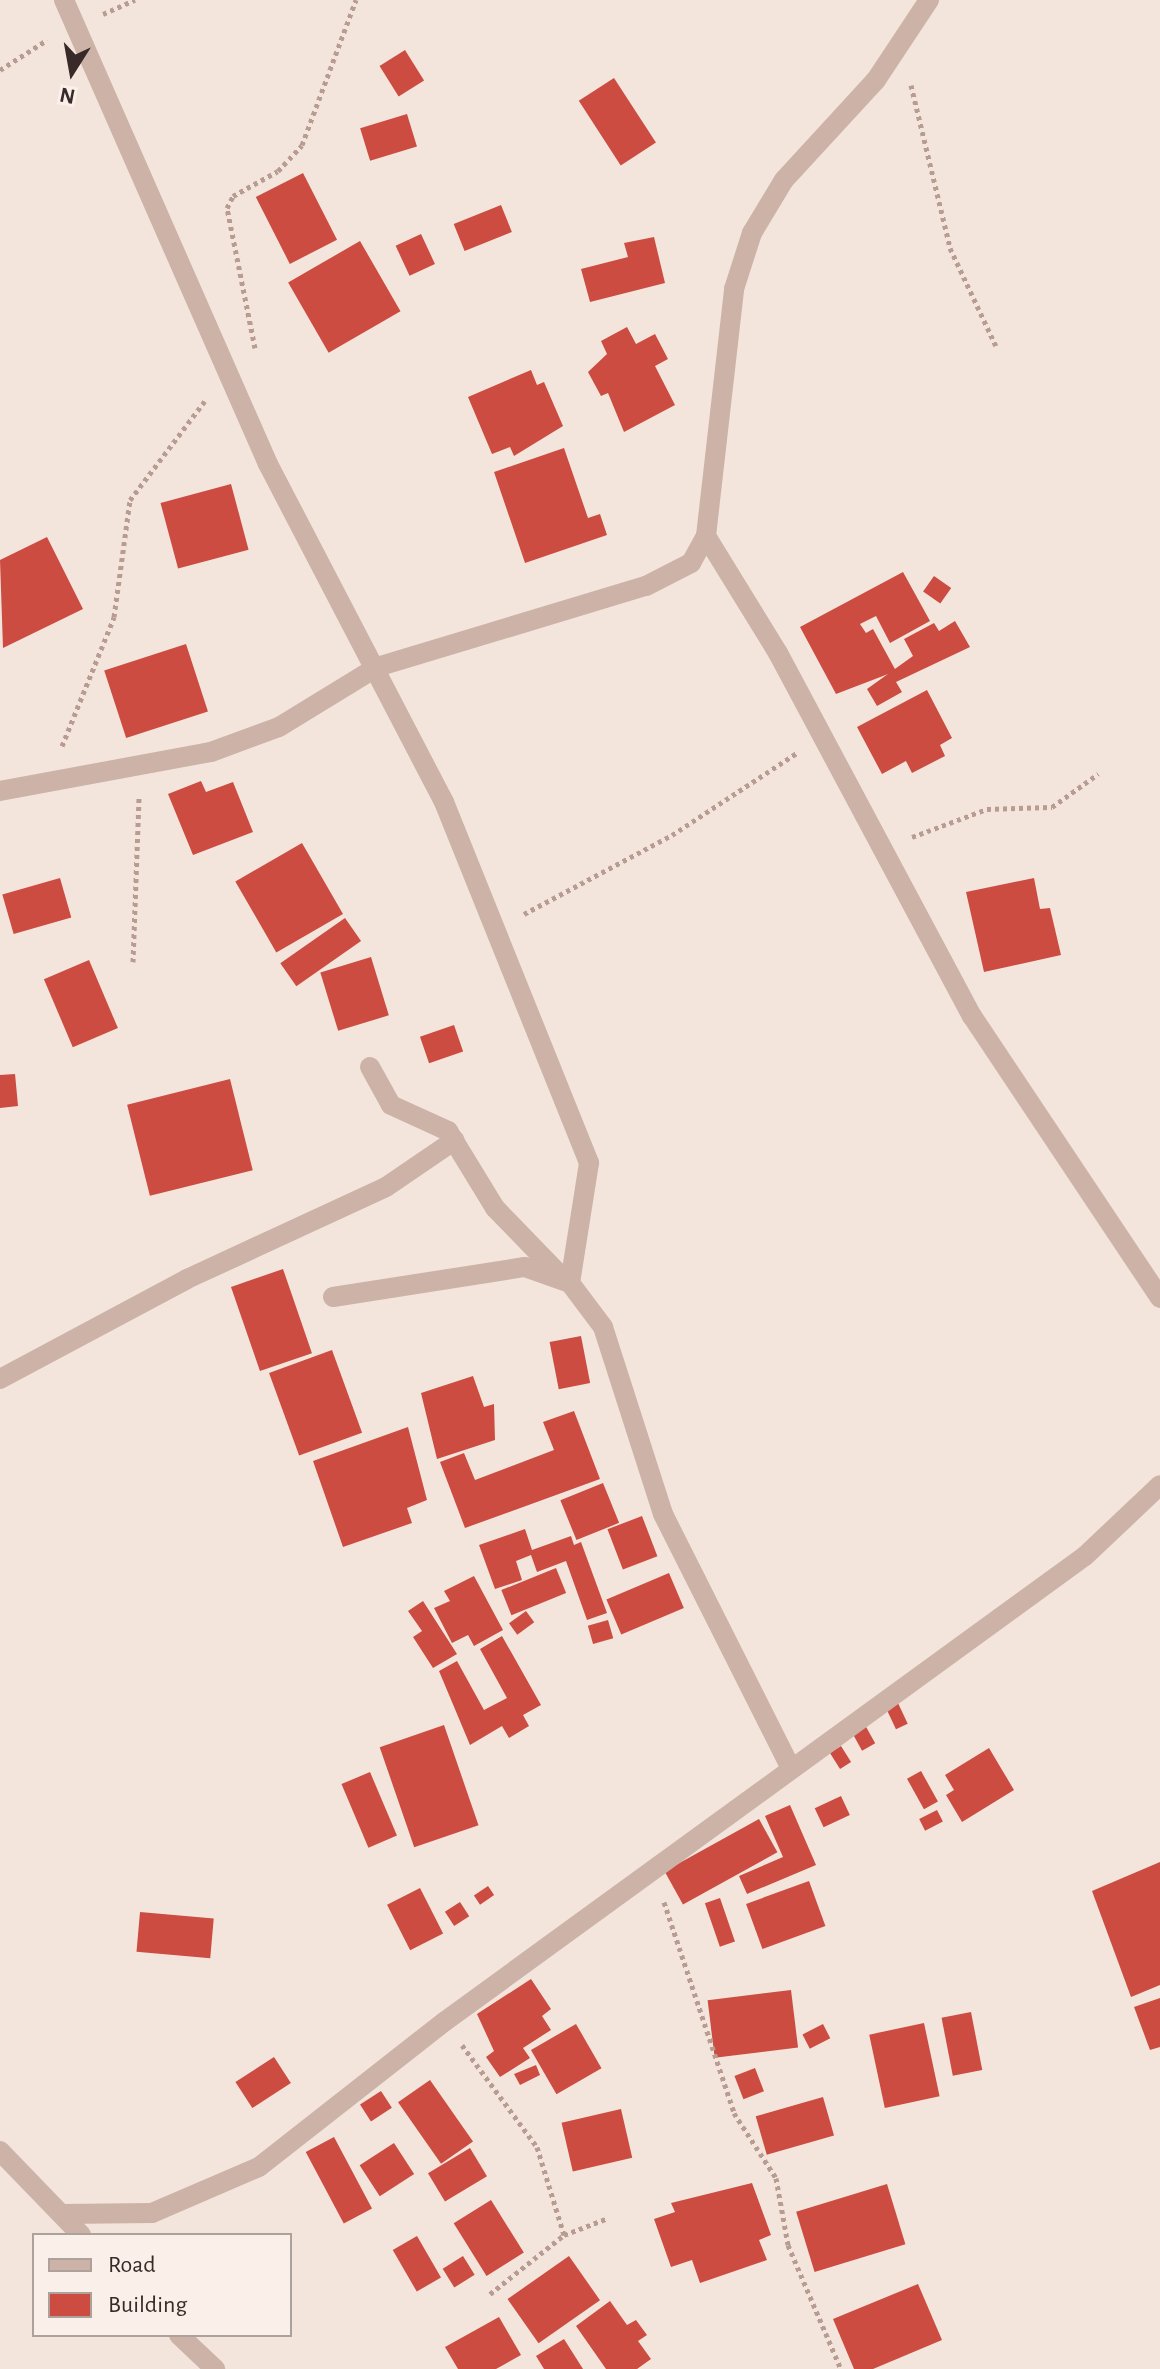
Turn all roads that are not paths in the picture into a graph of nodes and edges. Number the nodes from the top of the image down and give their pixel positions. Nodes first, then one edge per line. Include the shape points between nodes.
1 (64, 0) edge
2 (929, 0) edge
3 (706, 536) junction
4 (377, 667) junction
5 (0, 791) edge
6 (370, 1067) dead end
7 (455, 1140) junction
8 (566, 1279) junction
9 (333, 1297) dead end
10 (1160, 1298) edge
11 (0, 1379) edge
12 (1160, 1485) edge
13 (790, 1766) junction
14 (0, 2151) edge
15 (62, 2214) junction
16 (79, 2233) edge
17 (181, 2337) edge
18 (215, 2369) edge

1 - 4 street via 72,30 268,464
2 - 3 street via 838,127 784,180 752,233 734,289
3 - 4 street via 691,563 669,578
3 - 10 street via 985,1037
4 - 5 street via 279,727 144,767
4 - 8 street via 444,802 589,1163
6 - 7 street via 391,1105 439,1124
7 - 8 street via 495,1208
7 - 11 street via 386,1187 187,1279
8 - 9 street via 525,1267
8 - 13 street via 603,1327 663,1514
12 - 13 street via 1085,1556
13 - 15 street via 654,1872 444,2022 328,2116 222,2187 152,2213
14 - 15 street
15 - 16 street
17 - 18 street

